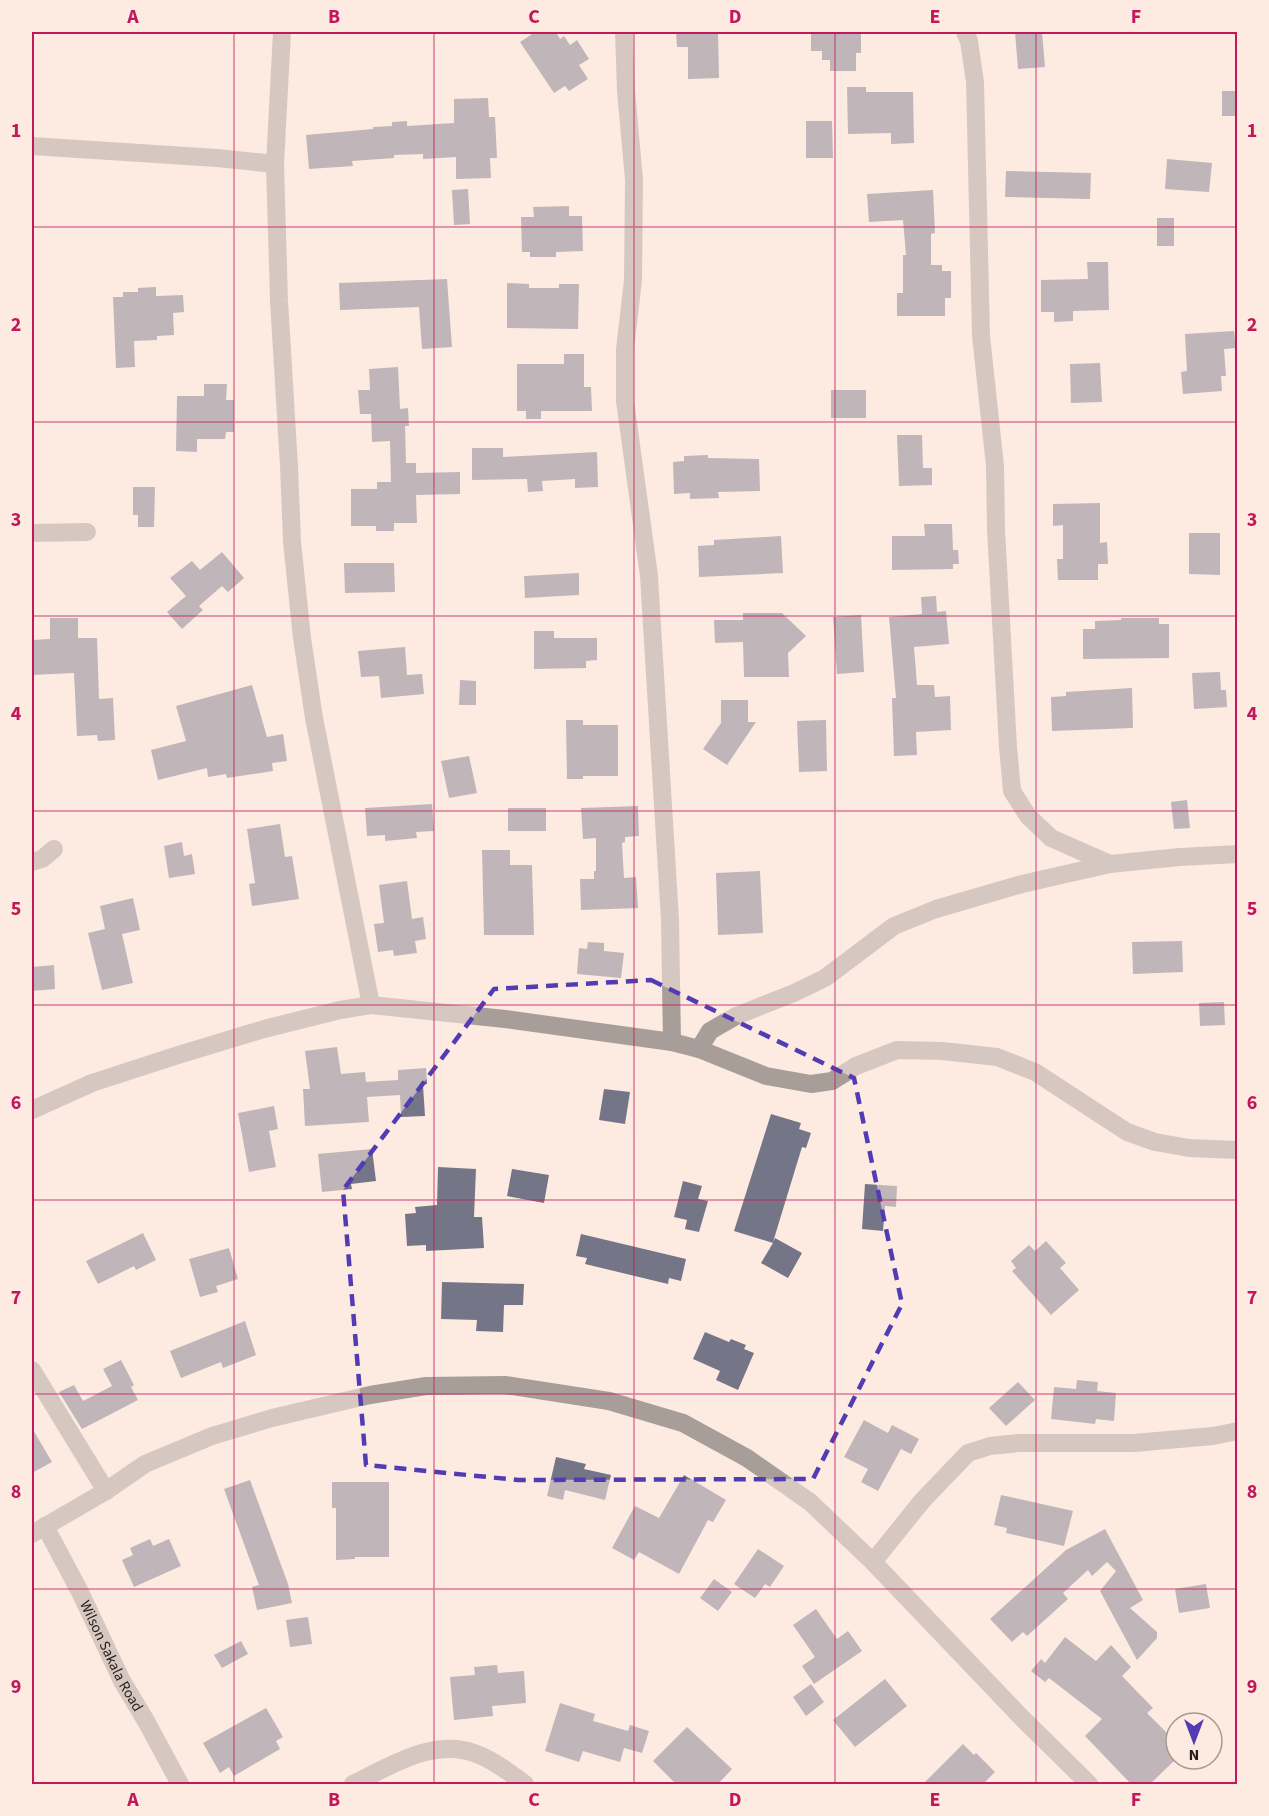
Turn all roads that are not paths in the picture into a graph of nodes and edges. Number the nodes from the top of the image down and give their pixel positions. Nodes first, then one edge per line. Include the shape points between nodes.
1 (282, 32) edge
2 (624, 32) edge
3 (965, 32) edge
4 (32, 146) edge
5 (275, 164) junction
6 (87, 532) dead end
7 (32, 533) edge
8 (54, 849) dead end
9 (1238, 854) edge
10 (32, 862) edge
11 (1110, 864) junction
12 (371, 1005) junction
13 (672, 1042) junction
14 (699, 1049) junction
15 (32, 1110) edge
16 (1238, 1150) edge
17 (32, 1370) edge
18 (1238, 1431) edge
19 (106, 1491) junction
20 (38, 1530) edge
21 (873, 1562) junction
22 (180, 1785) edge
23 (353, 1785) edge
24 (525, 1785) edge
25 (1089, 1785) edge

1 - 5 street
2 - 13 street via 634,180 633,280 625,349 625,401 649,576 670,920
3 - 11 street via 975,82 981,336 995,466 1012,791 1028,816 1050,838
4 - 5 street
5 - 12 street via 292,542 302,638
6 - 7 street
8 - 10 street
9 - 11 street
11 - 14 street via 1022,884 936,909 894,926 825,978 710,1031
12 - 13 street
12 - 15 street via 275,1026 175,1056 92,1083
13 - 14 street
14 - 16 street via 766,1076 811,1084 832,1081 856,1066 897,1050 997,1057 1035,1072 1127,1132 1190,1148
17 - 19 street
18 - 21 street via 1134,1443 1019,1443 968,1453 921,1502
19 - 20 street
19 - 21 street via 145,1464 212,1436 272,1418 426,1386 505,1384 609,1401 683,1423 747,1458 810,1502
20 - 22 street, Wilson Sakala Road via 80,1592 122,1681
21 - 25 street
23 - 24 street via 419,1753 451,1749 475,1753

